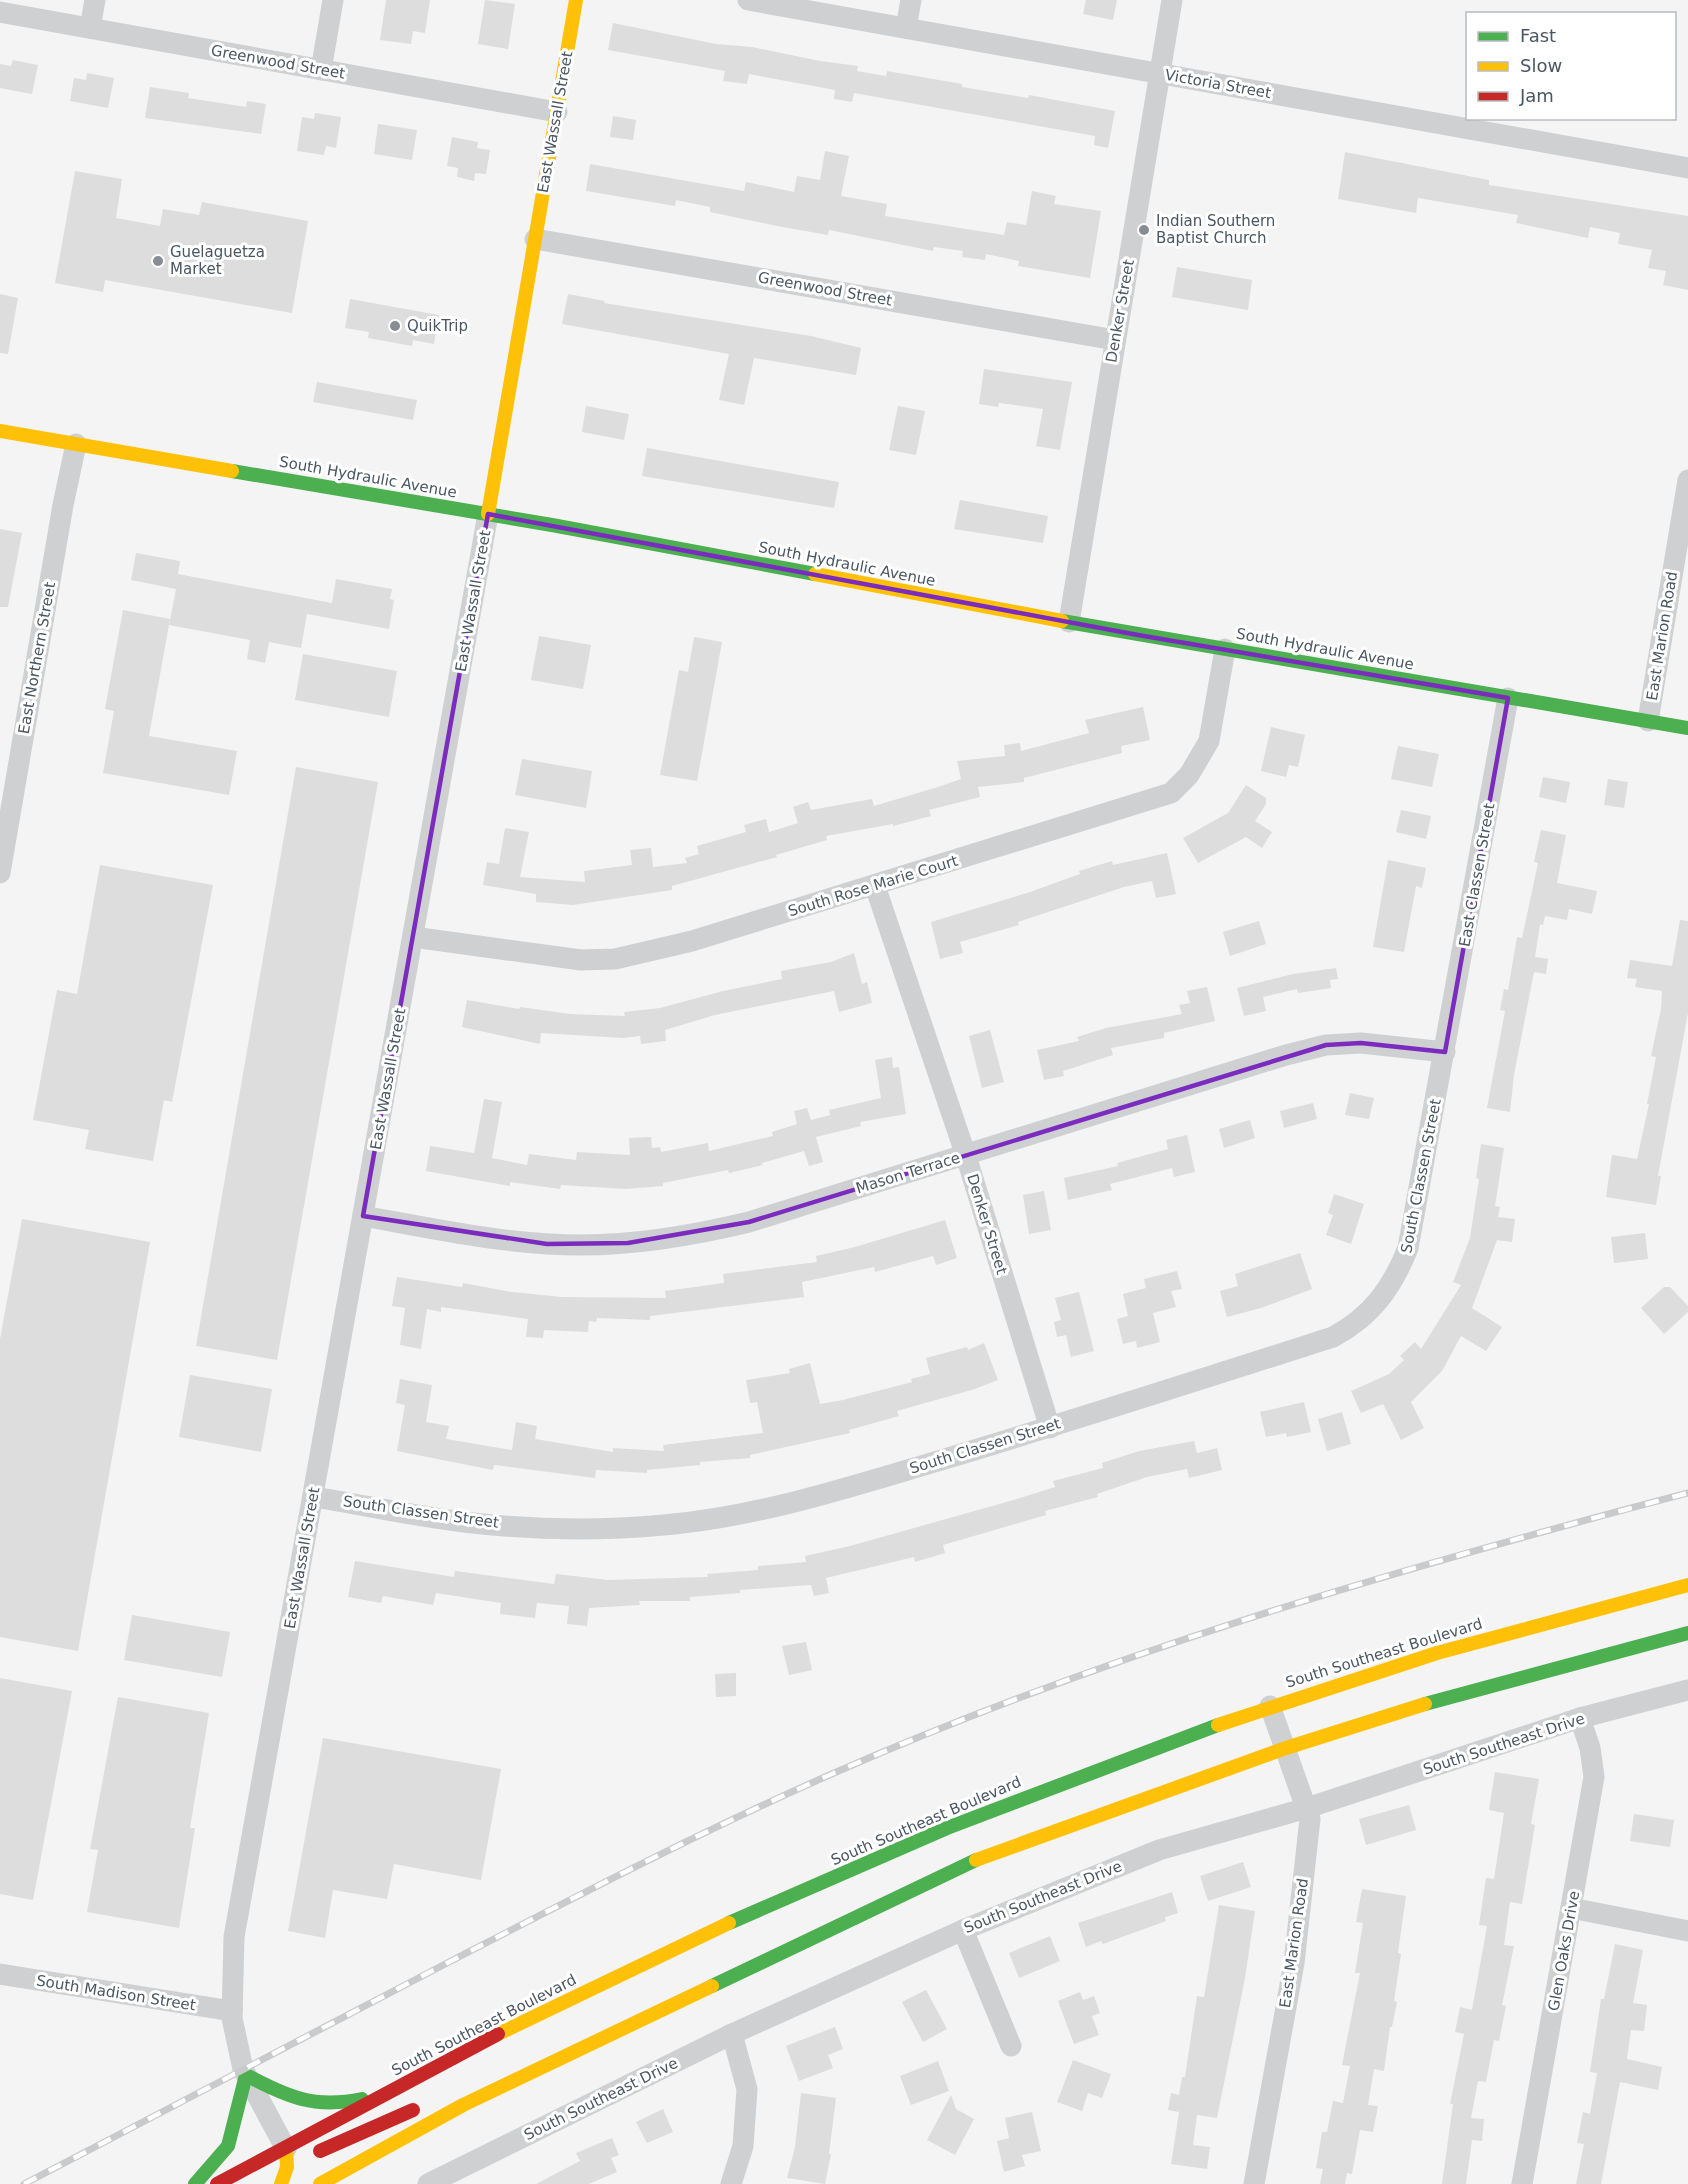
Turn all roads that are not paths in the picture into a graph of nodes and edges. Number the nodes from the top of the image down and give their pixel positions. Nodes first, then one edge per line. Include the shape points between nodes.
1 (94, 0) edge
2 (333, 0) edge
3 (576, 0) edge
4 (748, 0) edge
5 (911, 0) edge
6 (1172, 0) edge
7 (0, 12) edge
8 (90, 28) junction
9 (906, 28) junction
10 (321, 70) junction
11 (1160, 74) junction
12 (556, 112) junction
13 (1688, 168) edge
14 (535, 238) junction
15 (1115, 340) junction
16 (0, 431) edge
17 (76, 444) junction
18 (1688, 480) edge
19 (488, 514) junction
20 (1069, 622) junction
21 (1225, 649) junction
22 (1508, 698) junction
23 (1648, 721) junction
24 (1688, 728) edge
25 (0, 873) edge
26 (875, 886) junction
27 (413, 937) junction
28 (1445, 1052) junction
29 (966, 1155) junction
30 (363, 1216) junction
31 (1050, 1428) junction
32 (314, 1497) junction
33 (1688, 1585) edge
34 (1688, 1633) edge
35 (1688, 1690) edge
36 (1270, 1706) junction
37 (1580, 1718) junction
38 (1286, 1749) junction
39 (1307, 1808) junction
40 (1571, 1908) junction
41 (963, 1930) junction
42 (1688, 1931) edge
43 (0, 1974) edge
44 (232, 2012) junction
45 (732, 2034) junction
46 (1011, 2046) dead end
47 (540, 2068) junction
48 (504, 2069) dead end
49 (246, 2075) junction
50 (390, 2092) junction
51 (422, 2107) dead end
52 (286, 2149) junction
53 (195, 2184) edge
54 (217, 2184) edge
55 (280, 2184) edge
56 (320, 2184) edge
57 (428, 2184) edge
58 (731, 2184) edge
59 (1254, 2184) edge
60 (1522, 2184) edge

1 - 8 street
2 - 10 street
3 - 12 main road, East Wassall Street
4 - 9 street, Victoria Street
5 - 9 street
6 - 11 street, Denker Street
7 - 8 street, Greenwood Street
8 - 10 street, Greenwood Street
9 - 11 street, Victoria Street
10 - 12 street, Greenwood Street
11 - 13 street, Victoria Street
11 - 15 street, Denker Street
12 - 14 main road, East Wassall Street
14 - 15 street, Greenwood Street
14 - 19 main road, East Wassall Street
15 - 20 street, Denker Street
16 - 17 main road, South Hydraulic Avenue
17 - 19 main road, South Hydraulic Avenue
17 - 25 street, East Northern Street
18 - 23 street, East Marion Road
19 - 20 main road, South Hydraulic Avenue
19 - 27 street, East Wassall Street
20 - 21 main road, South Hydraulic Avenue
21 - 22 main road, South Hydraulic Avenue
21 - 26 street, South Rose Marie Court via 1209,741 1190,775 1171,793
22 - 23 main road, South Hydraulic Avenue
22 - 28 street, East Classen Street
23 - 24 main road, South Hydraulic Avenue
26 - 27 street, South Rose Marie Court via 692,941 615,959 550,958
26 - 29 street, Denker Street
27 - 30 street, East Wassall Street
28 - 29 street, Mason Terrace via 1361,1043 1326,1045
28 - 31 street, South Classen Street via 1408,1248 1398,1274 1369,1314 1333,1337
29 - 30 street, Mason Terrace via 749,1222 628,1243 547,1244
29 - 31 street, Denker Street
30 - 32 street, East Wassall Street
31 - 32 street, South Classen Street via 788,1505 664,1525 585,1528 465,1522
32 - 44 street, East Wassall Street via 234,1937
33 - 36 main road, South Southeast Boulevard via 1557,1616
34 - 38 main road via 1470,1690
35 - 37 street, South Southeast Drive
36 - 38 street, East Marion Road
36 - 50 main road, South Southeast Boulevard via 1143,1750 906,1845 707,1933 458,2054
37 - 39 street, South Southeast Drive
37 - 40 street, Glen Oaks Drive via 1594,1777
38 - 39 street, East Marion Road
38 - 47 main road via 971,1862
39 - 41 street, South Southeast Drive via 1160,1850
39 - 59 street, East Marion Road via 1310,1819 1294,1963
40 - 42 street
40 - 60 street, Glen Oaks Drive
41 - 45 street, South Southeast Drive
41 - 46 street
43 - 44 street, South Madison Street
44 - 49 street, East Wassall Street
45 - 57 street, South Southeast Drive
45 - 58 street via 747,2089 743,2146
47 - 48 main road
47 - 56 main road via 463,2105
49 - 50 main road via 313,2105 340,2104
49 - 52 street, East Wassall Street
49 - 53 main road via 228,2146
50 - 52 main road, South Southeast Boulevard
51 - 52 main road via 328,2149 306,2153
52 - 54 main road, South Southeast Boulevard
52 - 55 main road via 287,2167

